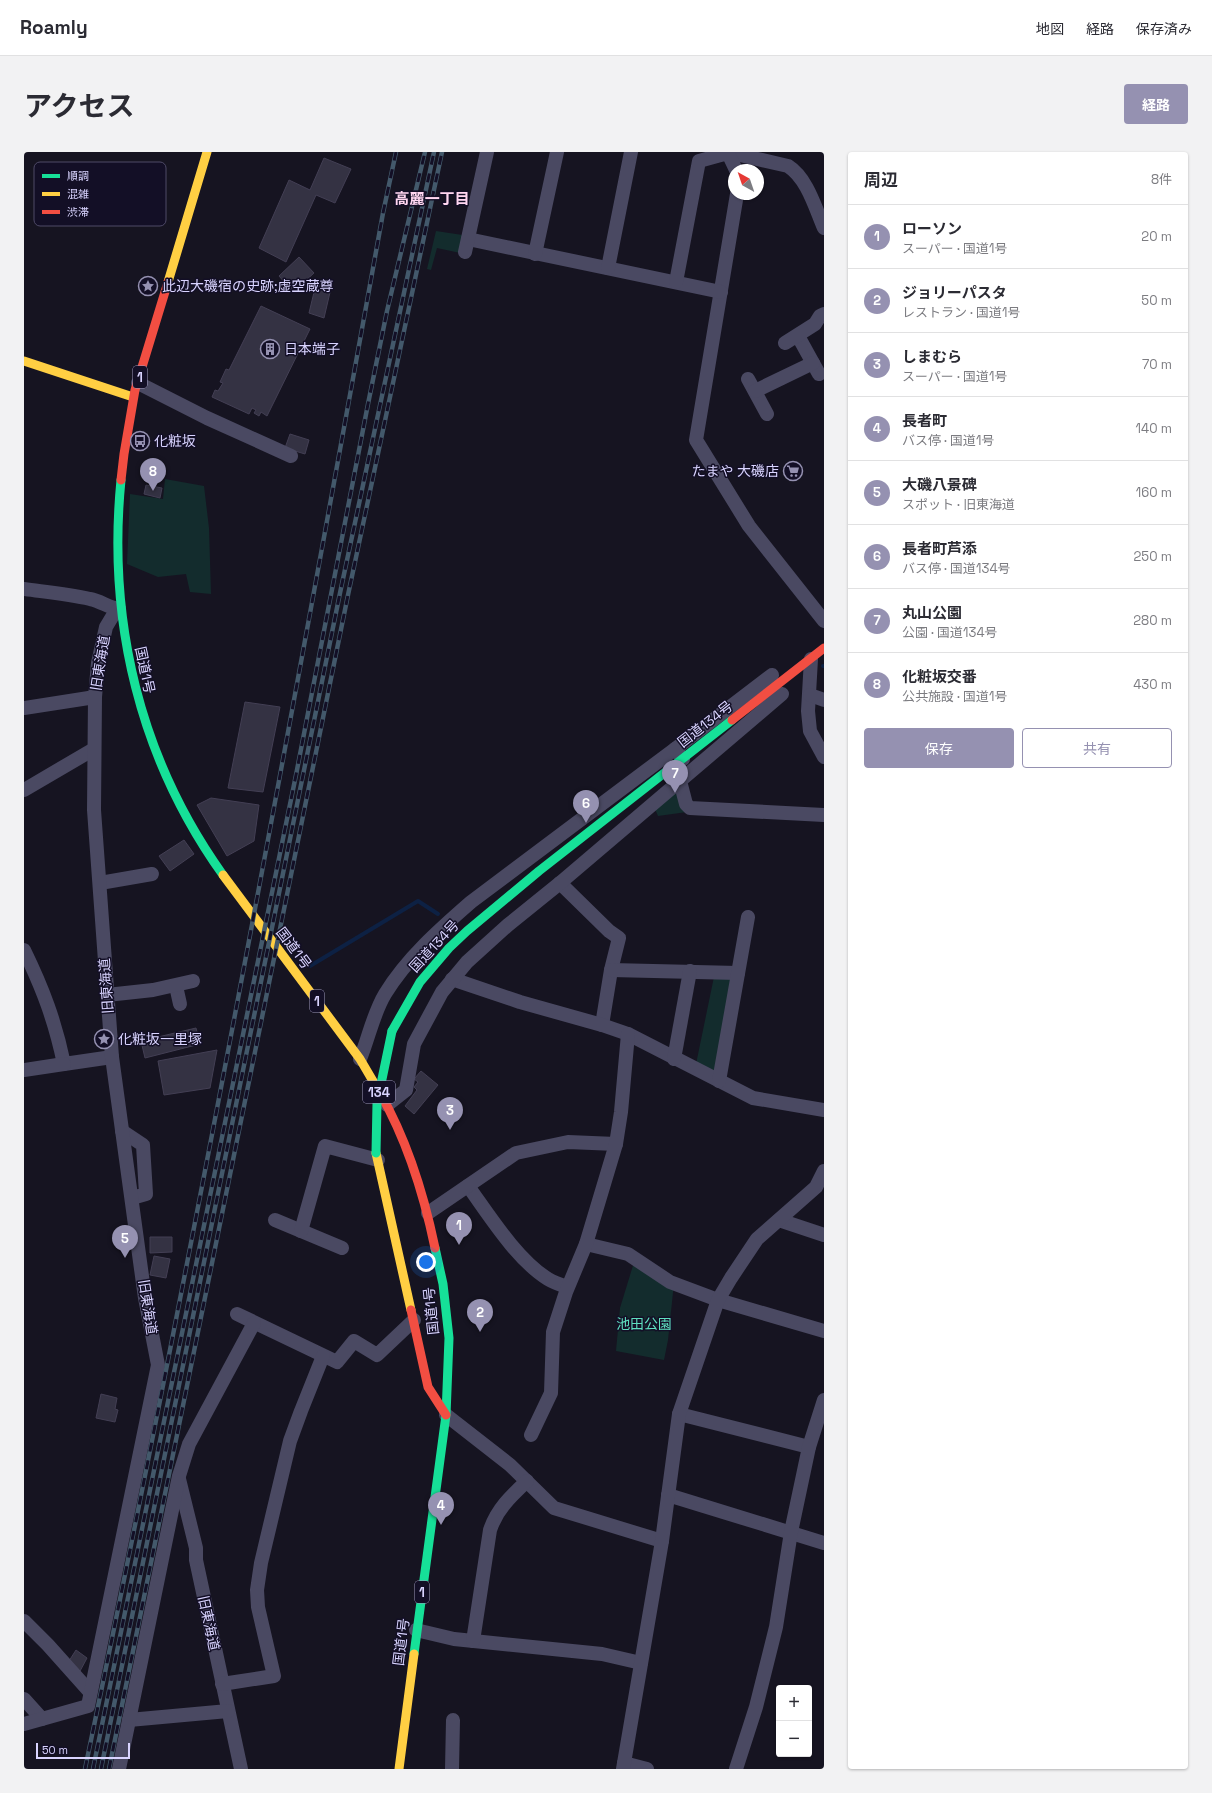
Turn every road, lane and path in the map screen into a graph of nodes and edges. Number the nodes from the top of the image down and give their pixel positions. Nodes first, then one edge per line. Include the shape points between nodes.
1 (206, 152) edge
2 (487, 152) edge
3 (557, 152) edge
4 (631, 152) edge
5 (728, 152) edge
6 (733, 164) edge
7 (736, 200) edge
8 (824, 228) edge
9 (536, 254) junction
10 (608, 268) junction
11 (676, 282) junction
12 (721, 292) junction
13 (824, 314) edge
14 (798, 336) junction
15 (785, 343) dead end
16 (24, 361) edge
17 (748, 379) dead end
18 (138, 383) junction
19 (755, 391) junction
20 (133, 397) junction
21 (767, 414) dead end
22 (291, 456) dead end
23 (24, 589) edge
24 (119, 610) junction
25 (824, 621) edge
26 (824, 636) edge
27 (824, 648) edge
28 (810, 664) junction
29 (810, 695) junction
30 (95, 697) junction
31 (824, 700) edge
32 (24, 708) edge
33 (94, 750) junction
34 (679, 754) junction
35 (824, 757) edge
36 (680, 781) junction
37 (24, 790) edge
38 (824, 814) edge
39 (152, 874) dead end
40 (100, 883) junction
41 (560, 883) junction
42 (748, 917) dead end
43 (24, 950) edge
44 (612, 970) junction
45 (690, 971) junction
46 (738, 973) junction
47 (452, 979) junction
48 (193, 982) dead end
49 (176, 986) junction
50 (107, 995) junction
51 (180, 1004) dead end
52 (602, 1025) junction
53 (628, 1034) junction
54 (112, 1057) junction
55 (360, 1059) junction
56 (674, 1059) junction
57 (64, 1064) junction
58 (24, 1070) edge
59 (719, 1081) junction
60 (387, 1105) junction
61 (824, 1110) edge
62 (123, 1137) junction
63 (616, 1144) junction
64 (377, 1157) junction
65 (824, 1171) edge
66 (468, 1186) junction
67 (132, 1198) junction
68 (428, 1213) junction
69 (275, 1220) dead end
70 (779, 1220) junction
71 (301, 1231) junction
72 (824, 1235) edge
73 (586, 1244) junction
74 (342, 1248) dead end
75 (567, 1288) junction
76 (718, 1300) junction
77 (237, 1314) dead end
78 (414, 1320) junction
79 (254, 1323) junction
80 (824, 1331) edge
81 (323, 1356) junction
82 (824, 1400) edge
83 (446, 1414) junction
84 (679, 1414) junction
85 (531, 1435) dead end
86 (809, 1447) junction
87 (179, 1476) junction
88 (527, 1481) junction
89 (668, 1495) junction
90 (791, 1532) junction
91 (662, 1541) junction
92 (824, 1543) edge
93 (24, 1621) edge
94 (416, 1630) junction
95 (472, 1641) junction
96 (641, 1663) junction
97 (222, 1684) junction
98 (90, 1692) junction
99 (24, 1699) edge
100 (228, 1711) junction
101 (42, 1719) junction
102 (129, 1720) junction
103 (453, 1720) dead end
104 (24, 1724) edge
105 (624, 1766) edge
106 (119, 1769) edge
107 (241, 1769) edge
108 (399, 1769) edge
109 (452, 1769) edge
110 (647, 1769) edge
111 (736, 1769) edge

1 - 18 main road, 国道1号 / 1 via 190,225
2 - 9 street via 466,246
3 - 9 street
4 - 10 street
5 - 6 street
5 - 8 street via 796,170
5 - 11 street via 699,161
7 - 12 street
9 - 10 street
10 - 11 street
11 - 12 street
12 - 25 street via 696,440 750,526
13 - 14 street
14 - 15 street
14 - 19 street via 816,368
16 - 20 main road
17 - 19 street
18 - 20 main road, 国道1号 / 1
18 - 22 street
19 - 21 street
20 - 24 main road, 国道1号 / 1 via 117,518
23 - 24 street via 91,599
24 - 30 street, 旧東海道 via 106,626 98,663
24 - 55 main road, 国道1号 / 1 via 129,669 145,727 184,814 230,885
26 - 34 street
27 - 28 main road, 国道134号 / 134
28 - 29 street
28 - 34 main road, 国道134号 / 134
28 - 36 street
29 - 31 street
29 - 35 street via 810,731
30 - 32 street
30 - 33 street, 旧東海道
33 - 37 street
33 - 40 street, 旧東海道 via 94,810
34 - 55 street via 477,898 445,926 402,970 385,994 370,1026
34 - 64 main road, 国道134号 / 134, bridge via 467,931 420,982 392,1031 385,1059 377,1103
36 - 38 street via 686,804 690,808
36 - 41 street
39 - 40 street
40 - 50 street, 旧東海道
41 - 44 street via 619,938
41 - 47 street via 508,925
42 - 46 street
43 - 57 street via 57,1029
44 - 45 street
44 - 52 street
45 - 46 street
45 - 56 street
46 - 59 street
47 - 52 street via 520,1002
47 - 60 street via 442,992 414,1044 406,1090
48 - 49 street
49 - 50 street
49 - 51 street
50 - 54 street, 旧東海道
52 - 53 street
53 - 56 street
53 - 63 street
54 - 57 street
54 - 62 street, 旧東海道
55 - 60 main road, 国道1号 / 1
56 - 59 street
57 - 58 street
59 - 61 street via 753,1098
60 - 68 main road, 国道1号 / 1 via 411,1159
62 - 67 street, 旧東海道
62 - 67 street via 143,1145 145,1156 146,1194
63 - 66 street via 568,1142 516,1153
63 - 73 street
64 - 71 street via 325,1146
64 - 78 main road, 国道134号 / 134
65 - 70 street via 816,1187
66 - 68 street
66 - 75 street via 533,1267 548,1279
67 - 98 street, 旧東海道 via 145,1298 158,1365
68 - 83 main road, 国道1号 / 1 via 443,1284 449,1338
69 - 71 street
70 - 72 street
70 - 76 street via 757,1239
71 - 74 street
73 - 75 street
73 - 76 street via 628,1254 670,1282
75 - 85 street via 553,1332 551,1393
76 - 80 street
76 - 84 street
77 - 79 street
78 - 81 street via 377,1355 354,1341 337,1362
78 - 83 main road, 国道134号 / 134 via 428,1387
79 - 81 street
79 - 87 street via 189,1444
81 - 97 street via 290,1441 261,1563 257,1590 258,1607 274,1676
82 - 86 street
83 - 88 street
83 - 94 main road, 国道1号 / 1
84 - 86 street
84 - 89 street
86 - 90 street
87 - 97 street, 旧東海道 via 196,1548 196,1560
87 - 102 street
88 - 91 street via 554,1508
88 - 95 street via 505,1502 495,1516 490,1530
89 - 90 street
89 - 91 street
90 - 92 street
90 - 111 street via 776,1627 756,1707
91 - 96 street
93 - 98 street
94 - 95 street
94 - 108 main road, 国道1号 / 1
95 - 96 street via 602,1654
96 - 105 street
97 - 100 street, 旧東海道
98 - 101 street via 88,1706
99 - 101 street
100 - 102 street
100 - 107 street, 旧東海道
101 - 104 street
102 - 106 street
103 - 109 street
105 - 110 street

